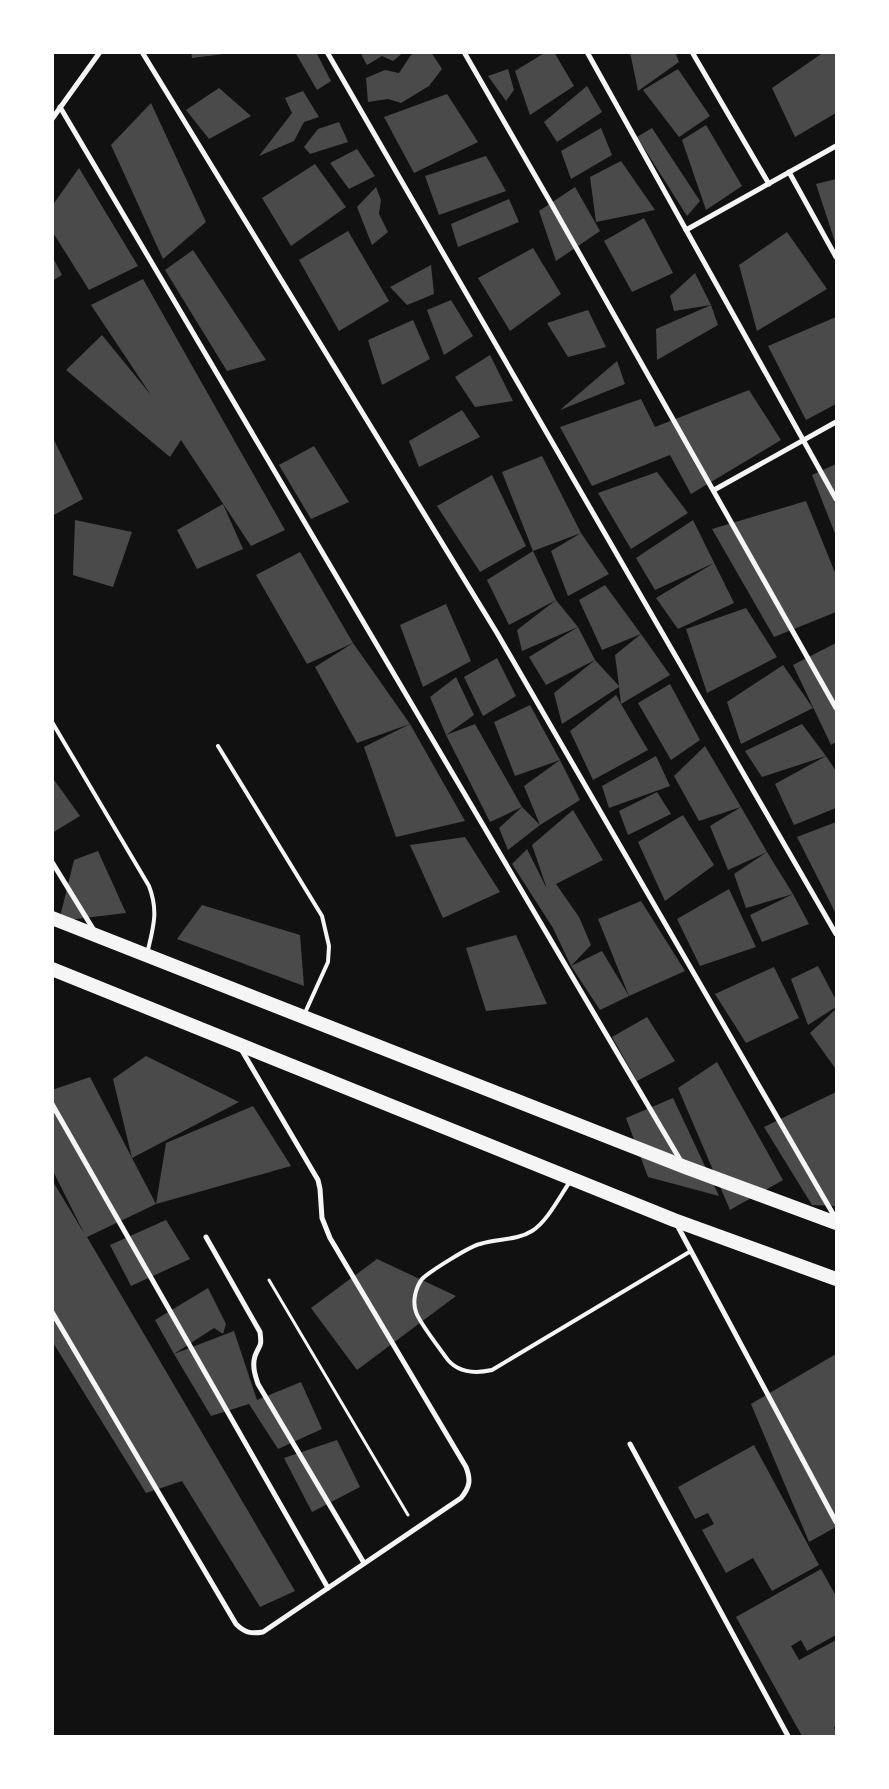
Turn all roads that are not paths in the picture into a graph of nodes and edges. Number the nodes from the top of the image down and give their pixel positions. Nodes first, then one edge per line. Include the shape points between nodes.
1 (100, 52) edge
2 (142, 52) edge
3 (327, 52) edge
4 (464, 52) edge
5 (587, 52) edge
6 (692, 52) edge
7 (60, 107) junction
8 (52, 119) edge
9 (836, 146) edge
10 (790, 172) junction
11 (769, 184) junction
12 (686, 230) junction
13 (836, 257) edge
14 (836, 422) edge
15 (804, 440) junction
16 (714, 490) junction
17 (836, 499) edge
18 (836, 708) edge
19 (52, 722) edge
20 (218, 746) dead end
21 (52, 862) edge
22 (52, 918) edge
23 (836, 934) edge
24 (97, 936) junction
25 (147, 956) junction
26 (52, 969) edge
27 (303, 1017) junction
28 (238, 1044) junction
29 (52, 1104) edge
30 (684, 1167) junction
31 (572, 1178) junction
32 (836, 1219) edge
33 (674, 1220) junction
34 (836, 1223) edge
35 (206, 1237) dead end
36 (691, 1251) junction
37 (836, 1279) edge
38 (52, 1312) edge
39 (630, 1444) dead end
40 (836, 1522) edge
41 (364, 1563) junction
42 (328, 1588) junction
43 (788, 1736) edge

1 - 7 street
2 - 32 street via 497,633
3 - 23 street
4 - 16 street
5 - 12 street
6 - 11 street
7 - 8 street
7 - 30 street
9 - 10 street
10 - 11 street
10 - 13 street
11 - 12 street
12 - 15 street
14 - 15 street
15 - 16 street
15 - 17 street
16 - 18 street
19 - 25 lane via 150,886 156,917
20 - 27 lane via 322,916 328,938 328,962
21 - 24 street
22 - 24 highway
24 - 25 highway
25 - 27 highway
26 - 28 highway
27 - 30 highway
28 - 31 highway
28 - 41 street via 318,1180 322,1218 330,1238 470,1477 468,1489 461,1498
29 - 42 street
30 - 34 highway
31 - 33 highway
31 - 36 lane via 539,1226 519,1237 471,1247 423,1278 414,1300 416,1312 448,1361 458,1368 469,1372 492,1370
33 - 36 street
33 - 37 highway
35 - 41 street via 260,1332 261,1344 255,1356 254,1369 258,1384
36 - 40 street
38 - 42 street via 236,1624 244,1632 263,1632
39 - 43 street
41 - 42 street

